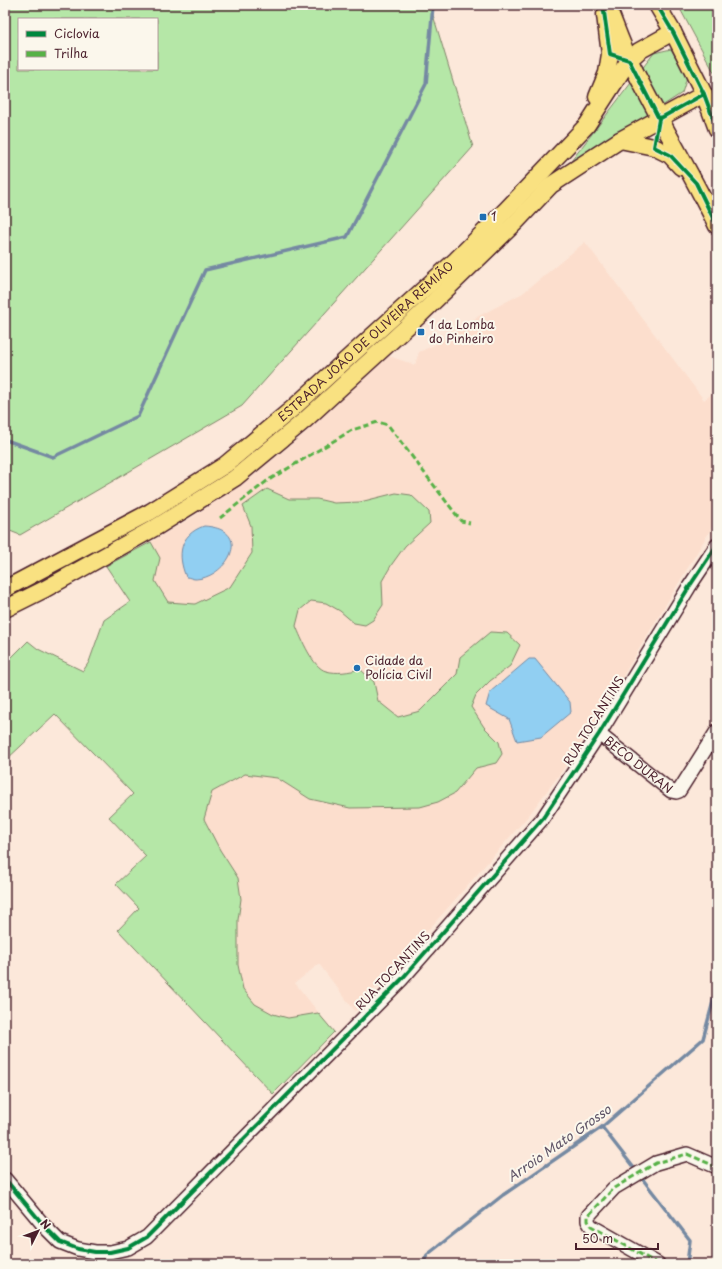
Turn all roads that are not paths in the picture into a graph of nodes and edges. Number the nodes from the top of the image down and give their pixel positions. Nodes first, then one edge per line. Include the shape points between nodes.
1 (603, 5) edge
2 (607, 5) edge
3 (657, 5) edge
4 (673, 32) junction
5 (629, 60) junction
6 (704, 94) junction
7 (660, 119) junction
8 (587, 125) junction
9 (717, 129) edge
10 (620, 140) junction
11 (696, 183) junction
12 (717, 226) edge
13 (717, 545) edge
14 (5, 589) edge
15 (5, 609) edge
16 (717, 731) edge
17 (599, 734) junction
18 (717, 1167) edge
19 (5, 1179) edge
20 (658, 1264) edge

1 - 8 main road via 610,54 606,73
2 - 5 main road
3 - 4 main road
4 - 5 main road, ESTRADA JOÃO DE OLIVEIRA REMIÃO via 639,51
4 - 6 main road
5 - 7 main road
5 - 8 main road, ESTRADA JOÃO DE OLIVEIRA REMIÃO
6 - 7 main road, ESTRADA JOÃO DE OLIVEIRA REMIÃO
6 - 9 main road
7 - 10 main road, ESTRADA JOÃO DE OLIVEIRA REMIÃO
7 - 11 main road
8 - 14 main road, ESTRADA JOÃO DE OLIVEIRA REMIÃO via 456,260 292,409 224,465 150,512
10 - 11 main road via 654,147 670,155
10 - 15 main road, ESTRADA JOÃO DE OLIVEIRA REMIÃO via 551,185 422,313 305,420 235,478 158,526
11 - 12 main road
13 - 17 street, RUA TOCANTINS
16 - 17 street, BECO DURAN via 676,792 671,791
17 - 19 street, RUA TOCANTINS via 543,818 401,980 147,1237 128,1248 110,1252 78,1249 60,1242
18 - 20 street via 687,1154 656,1163 614,1188 588,1216 591,1226

